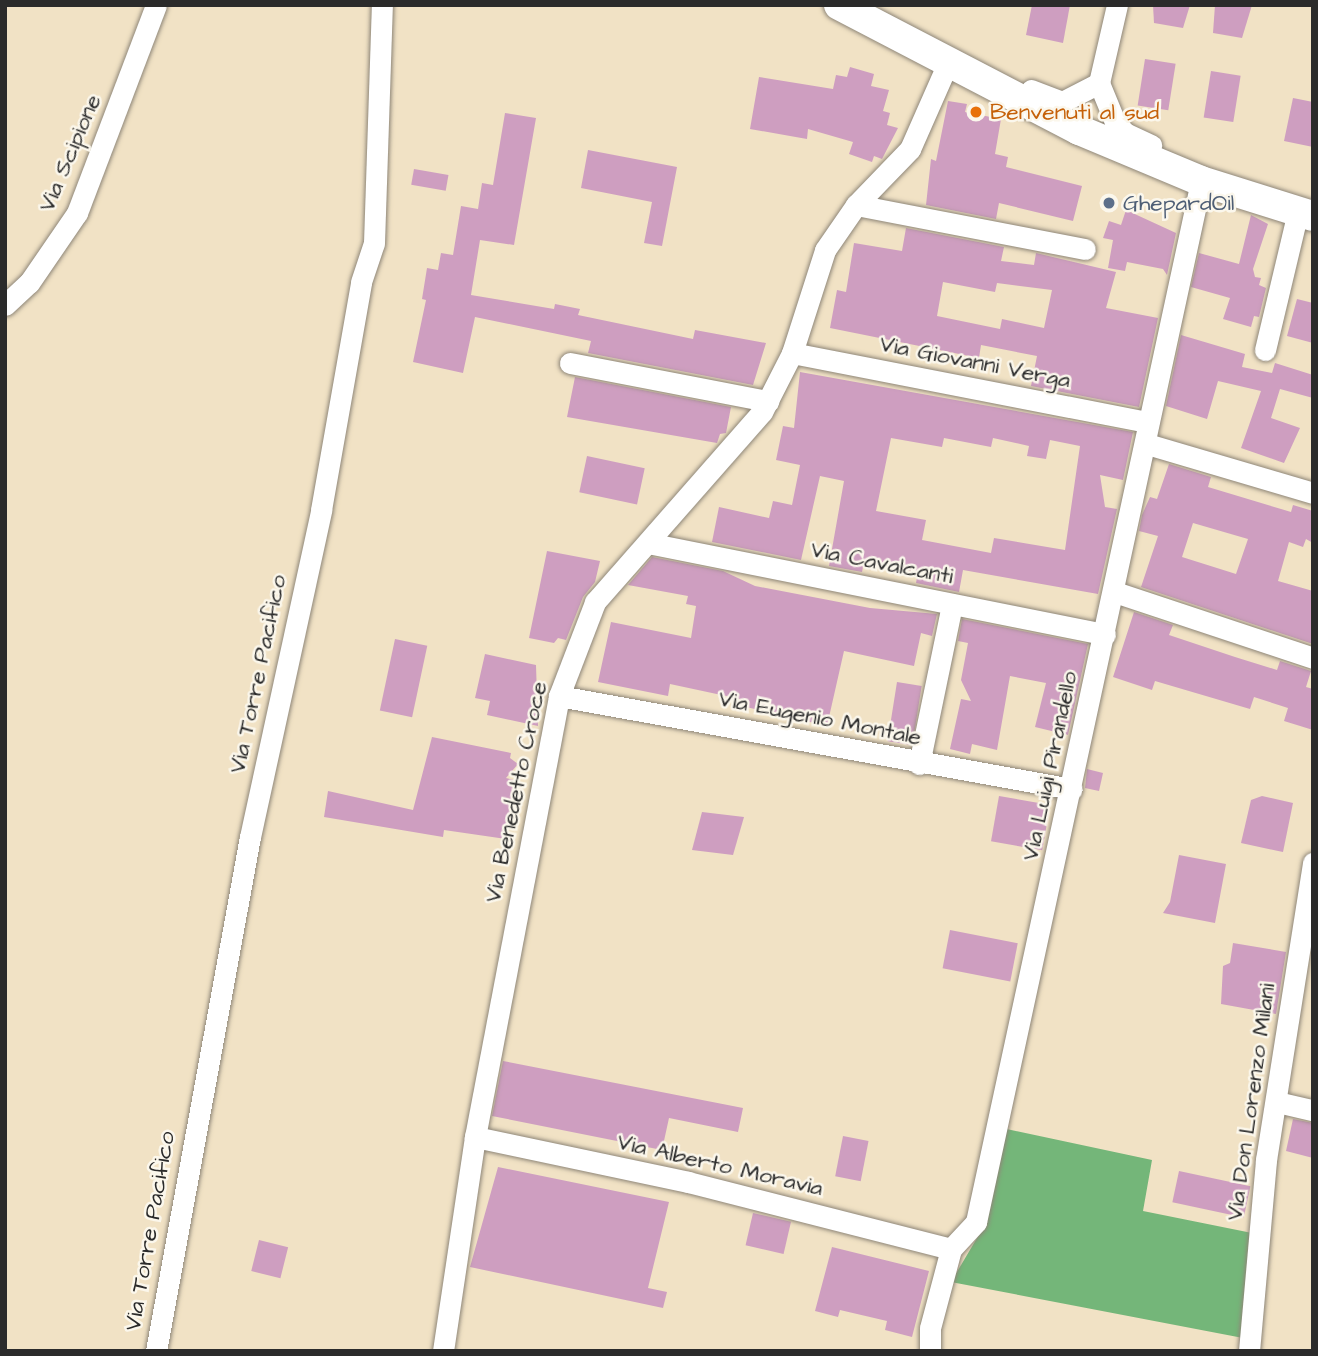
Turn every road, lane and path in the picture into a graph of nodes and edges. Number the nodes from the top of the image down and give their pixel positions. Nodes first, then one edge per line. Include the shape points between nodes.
1 (156, 5) edge
2 (382, 5) edge
3 (839, 5) edge
4 (1117, 5) edge
5 (961, 69) junction
6 (1099, 83) junction
7 (1199, 180) junction
8 (856, 205) junction
9 (1305, 214) edge
10 (1085, 249) dead end
11 (5, 305) edge
12 (1265, 350) dead end
13 (792, 353) junction
14 (570, 363) dead end
15 (768, 401) junction
16 (1148, 422) junction
17 (1147, 444) junction
18 (1313, 493) edge
19 (648, 543) junction
20 (1115, 592) junction
21 (952, 604) junction
22 (1105, 634) junction
23 (1313, 658) edge
24 (559, 696) junction
25 (919, 764) junction
26 (1072, 789) junction
27 (1313, 863) edge
28 (1278, 1102) junction
29 (1313, 1110) edge
30 (475, 1137) junction
31 (951, 1249) junction
32 (156, 1351) edge
33 (443, 1351) edge
34 (930, 1351) edge
35 (1249, 1351) edge

1 - 11 street, Via Scipione via 77,213 29,283
2 - 32 street, Via Torre Pacifico via 374,243 361,282 321,510 250,837
3 - 5 main road
4 - 6 street
5 - 6 street via 1004,77 1062,102
5 - 7 main road via 1079,130
5 - 8 street, Via Benedetto Croce via 910,149
6 - 7 street via 1125,133 1186,161
7 - 9 main road
7 - 16 street, Via Luigi Pirandello
8 - 10 street
8 - 13 street, Via Benedetto Croce via 825,250
9 - 12 street
13 - 15 street, Via Benedetto Croce
13 - 16 street, Via Giovanni Verga
14 - 15 street
15 - 19 street, Via Benedetto Croce
16 - 17 street, Via Luigi Pirandello
17 - 18 street
17 - 20 street, Via Luigi Pirandello
19 - 21 street, Via Cavalcanti
19 - 24 street, Via Benedetto Croce via 595,602
20 - 22 street, Via Luigi Pirandello
20 - 23 street
21 - 22 street, Via Cavalcanti
21 - 25 street
22 - 26 street, Via Luigi Pirandello
24 - 25 street, Via Eugenio Montale
24 - 30 street, Via Benedetto Croce
25 - 26 street, Via Eugenio Montale
26 - 31 street, Via Luigi Pirandello via 976,1222
27 - 28 street, Via Don Lorenzo Milani
28 - 29 street
28 - 35 street, Via Don Lorenzo Milani via 1266,1160
30 - 31 street, Via Alberto Moravia via 688,1182
30 - 33 street, Via Benedetto Croce
31 - 34 street, Via Luigi Pirandello via 930,1328

